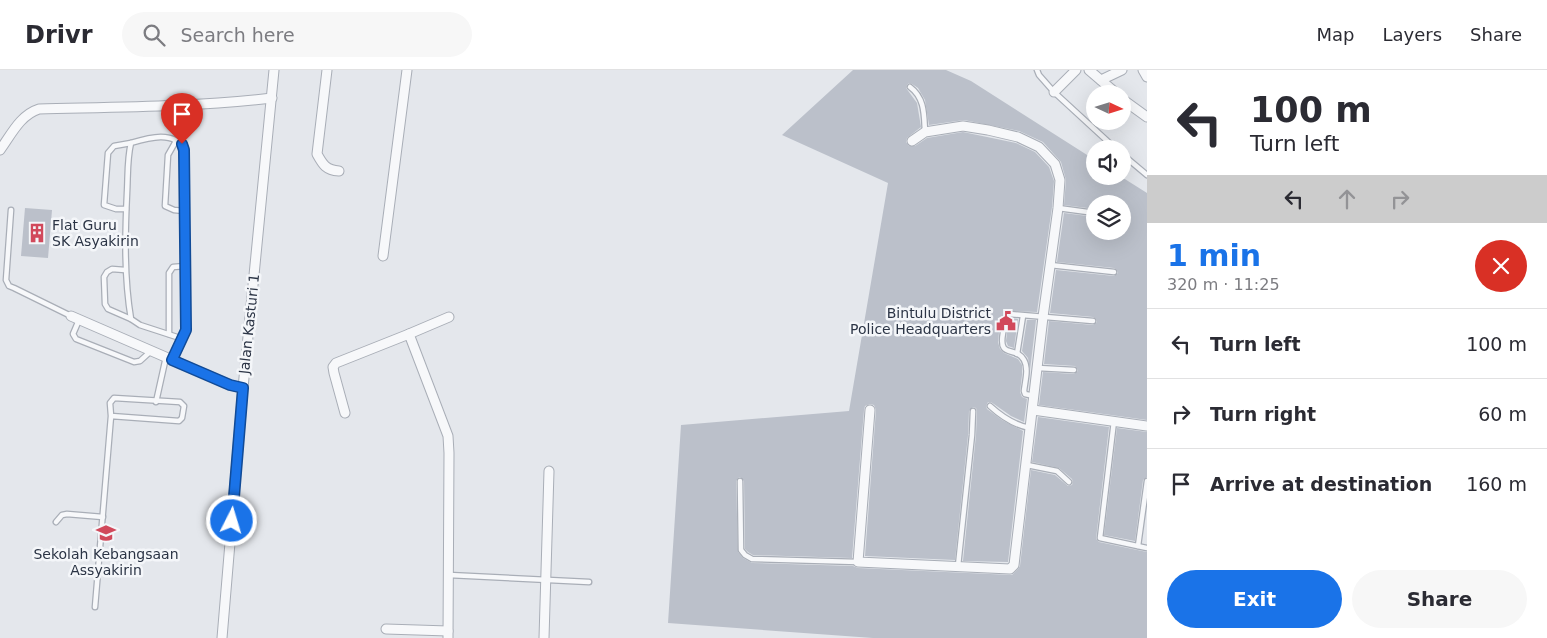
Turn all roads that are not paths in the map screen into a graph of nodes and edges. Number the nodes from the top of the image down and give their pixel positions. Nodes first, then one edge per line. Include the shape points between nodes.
1 (274, 70) edge
2 (326, 70) edge
3 (407, 70) edge
4 (1037, 70) edge
5 (1076, 70) edge
6 (1089, 70) edge
7 (1122, 70) edge
8 (1143, 70) edge
9 (1147, 77) edge
10 (1102, 80) junction
11 (1107, 85) edge
12 (910, 87) dead end
13 (1054, 92) junction
14 (272, 98) junction
15 (1131, 105) edge
16 (1147, 117) edge
17 (925, 132) junction
18 (1106, 140) edge
19 (176, 141) junction
20 (912, 141) dead end
21 (130, 143) junction
22 (0, 150) edge
23 (1131, 162) edge
24 (339, 171) dead end
25 (1147, 175) edge
26 (1058, 208) junction
27 (126, 209) junction
28 (11, 210) dead end
29 (184, 211) junction
30 (1086, 212) edge
31 (383, 256) dead end
32 (1050, 265) junction
33 (185, 266) junction
34 (125, 270) junction
35 (1114, 272) dead end
36 (1023, 316) junction
37 (449, 317) dead end
38 (1044, 317) junction
39 (75, 318) junction
40 (131, 319) junction
41 (1093, 321) dead end
42 (169, 334) junction
43 (409, 334) junction
44 (183, 339) junction
45 (151, 351) junction
46 (1017, 354) junction
47 (169, 359) junction
48 (1038, 368) junction
49 (1074, 370) dead end
50 (243, 388) junction
51 (1035, 397) junction
52 (156, 402) junction
53 (990, 406) dead end
54 (870, 410) dead end
55 (1033, 410) junction
56 (973, 411) dead end
57 (345, 413) dead end
58 (111, 416) junction
59 (1114, 421) junction
60 (1147, 426) edge
61 (1031, 429) junction
62 (1027, 465) junction
63 (549, 471) dead end
64 (740, 481) dead end
65 (1147, 481) edge
66 (1069, 482) dead end
67 (103, 517) junction
68 (56, 522) dead end
69 (1138, 546) junction
70 (1147, 548) edge
71 (858, 562) junction
72 (958, 566) junction
73 (449, 575) junction
74 (546, 580) junction
75 (589, 582) dead end
76 (95, 607) dead end
77 (386, 629) dead end
78 (448, 634) edge
79 (222, 638) edge
80 (544, 638) edge

1 - 14 street, Jalan Kasturi 1
2 - 24 street via 317,154 322,164 330,170
3 - 31 street
4 - 13 lane
5 - 13 street
6 - 10 street
7 - 10 street
8 - 9 street
10 - 11 street
12 - 17 lane via 920,98
13 - 18 lane
14 - 22 street via 161,106 39,109 23,118
14 - 50 street, Jalan Kasturi 1
15 - 16 street
17 - 20 street
17 - 26 street via 963,126 1018,137 1039,147 1055,164 1060,180
19 - 21 lane via 162,136
19 - 29 lane via 184,150
19 - 29 lane via 168,155 165,206
21 - 27 lane
21 - 27 lane via 114,146 108,153 104,205
23 - 25 lane
26 - 30 lane
26 - 32 street
27 - 34 lane
28 - 39 lane via 6,280 9,286
29 - 33 lane
32 - 35 lane
32 - 38 street
33 - 42 lane via 173,267 169,274
33 - 44 lane via 186,330
34 - 40 lane
34 - 40 lane via 112,270 104,277 105,304 108,309
36 - 38 lane
36 - 46 lane
36 - 46 lane via 1009,314 1001,342 1005,350
37 - 43 street
38 - 41 lane
38 - 48 street
39 - 45 street
39 - 45 lane via 73,334 76,339 134,362
40 - 42 lane
42 - 44 lane
43 - 57 street via 336,363 334,373
43 - 73 street via 448,436
44 - 47 lane
45 - 47 street
46 - 51 lane via 1024,358 1027,366 1025,394
47 - 50 street
47 - 52 lane
48 - 49 lane
48 - 51 street
50 - 79 street, Jalan Kasturi 1
51 - 55 street
52 - 58 lane via 114,398 110,403
52 - 58 lane via 182,404 182,418 179,421
53 - 61 lane via 998,414
54 - 71 street
55 - 59 street
55 - 61 street
56 - 72 lane
58 - 67 lane
59 - 60 street
59 - 69 lane via 1100,538
61 - 62 street
62 - 66 lane via 1057,471
62 - 72 street via 1014,565 1010,569
63 - 74 street
64 - 71 lane via 741,550 745,555 752,559
65 - 69 lane
67 - 68 lane via 67,514
67 - 76 lane
69 - 70 lane
71 - 72 street
73 - 74 lane
73 - 78 street
74 - 75 lane
74 - 80 street
77 - 78 street

